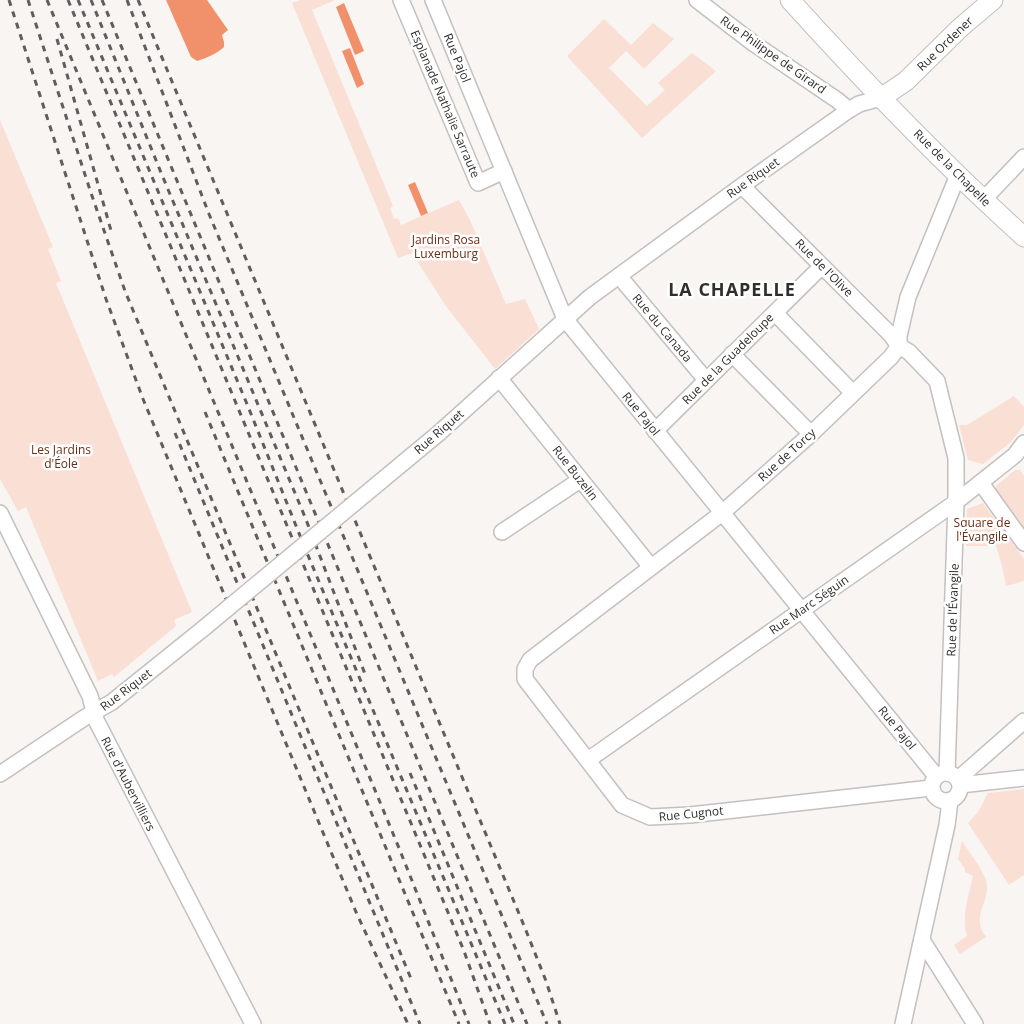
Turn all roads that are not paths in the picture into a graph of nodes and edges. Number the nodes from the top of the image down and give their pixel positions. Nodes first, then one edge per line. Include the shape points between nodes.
1 (401, 0) edge
2 (433, 0) edge
3 (697, 0) edge
4 (790, 0) edge
5 (993, 0) edge
6 (889, 94) junction
7 (849, 110) junction
8 (1024, 157) edge
9 (504, 172) junction
10 (958, 175) junction
11 (747, 191) dead end
12 (983, 200) junction
13 (1024, 237) edge
14 (822, 266) junction
15 (619, 276) junction
16 (775, 313) junction
17 (565, 319) junction
18 (899, 346) junction
19 (732, 354) junction
20 (499, 378) junction
21 (706, 380) junction
22 (853, 393) junction
23 (655, 431) junction
24 (811, 434) junction
25 (1021, 455) edge
26 (580, 480) junction
27 (981, 483) junction
28 (956, 502) junction
29 (0, 513) edge
30 (722, 514) junction
31 (502, 532) dead end
32 (1024, 542) edge
33 (650, 567) junction
34 (800, 611) junction
35 (524, 669) joint
36 (94, 713) junction
37 (1024, 721) edge
38 (588, 760) junction
39 (0, 774) edge
40 (1024, 778) edge
41 (946, 780) junction
42 (950, 801) junction
43 (922, 940) junction
44 (253, 1024) edge
45 (903, 1024) edge
46 (975, 1024) edge

1 - 9 street, Esplanade Nathalie Sarraute via 478,183
2 - 9 street, Rue Pajol
3 - 7 street, Rue Philippe de Girard
4 - 6 main road, Rue de la Chapelle
5 - 6 main road, Rue Ordener
6 - 7 street, Rue Riquet
6 - 10 main road, Rue de la Chapelle
7 - 15 street, Rue Riquet
8 - 12 street
9 - 17 street, Rue Pajol
10 - 12 main road, Rue de la Chapelle
10 - 18 street via 908,297
11 - 14 street, Rue de l'Olive
12 - 13 main road, Rue de la Chapelle
14 - 16 street, Rue de la Guadeloupe
14 - 18 street, Rue de l'Olive via 892,335
15 - 17 street, Rue Riquet
15 - 21 street, Rue du Canada
16 - 19 street, Rue de la Guadeloupe
16 - 22 street
17 - 20 street, Rue Riquet
17 - 23 street, Rue Pajol
18 - 22 street, Rue de Torcy
18 - 28 street, Rue de l'Évangile via 938,381 956,458
19 - 21 street, Rue de la Guadeloupe
19 - 24 street
20 - 26 street, Rue Buzelin
20 - 36 street, Rue Riquet, bridge via 439,433 204,628
21 - 23 street, Rue de la Guadeloupe
22 - 24 street, Rue de Torcy
23 - 30 street, Rue Pajol
24 - 30 street, Rue de Torcy
25 - 27 street, Rue Marc Séguin
26 - 31 street
26 - 33 street, Rue Buzelin
27 - 28 street, Rue Marc Séguin
27 - 32 street
28 - 34 street, Rue Marc Séguin
28 - 41 street, Rue de l'Évangile
29 - 36 street, Rue d'Aubervilliers via 90,696
30 - 33 street, Rue de Torcy
30 - 34 street, Rue Pajol
33 - 35 street, Rue de Torcy via 530,660
34 - 38 street, Rue Marc Séguin
34 - 41 street, Rue Pajol
35 - 38 street, Rue Cugnot via 525,680
36 - 39 street, Rue Riquet
36 - 44 street, Rue d'Aubervilliers
37 - 41 street
38 - 41 street, Rue Cugnot via 622,806 654,818
40 - 41 street, Rue Cugnot
41 - 42 street via 958,795
41 - 42 street, Rue Pajol via 936,798
42 - 43 street
43 - 45 street
43 - 46 street

